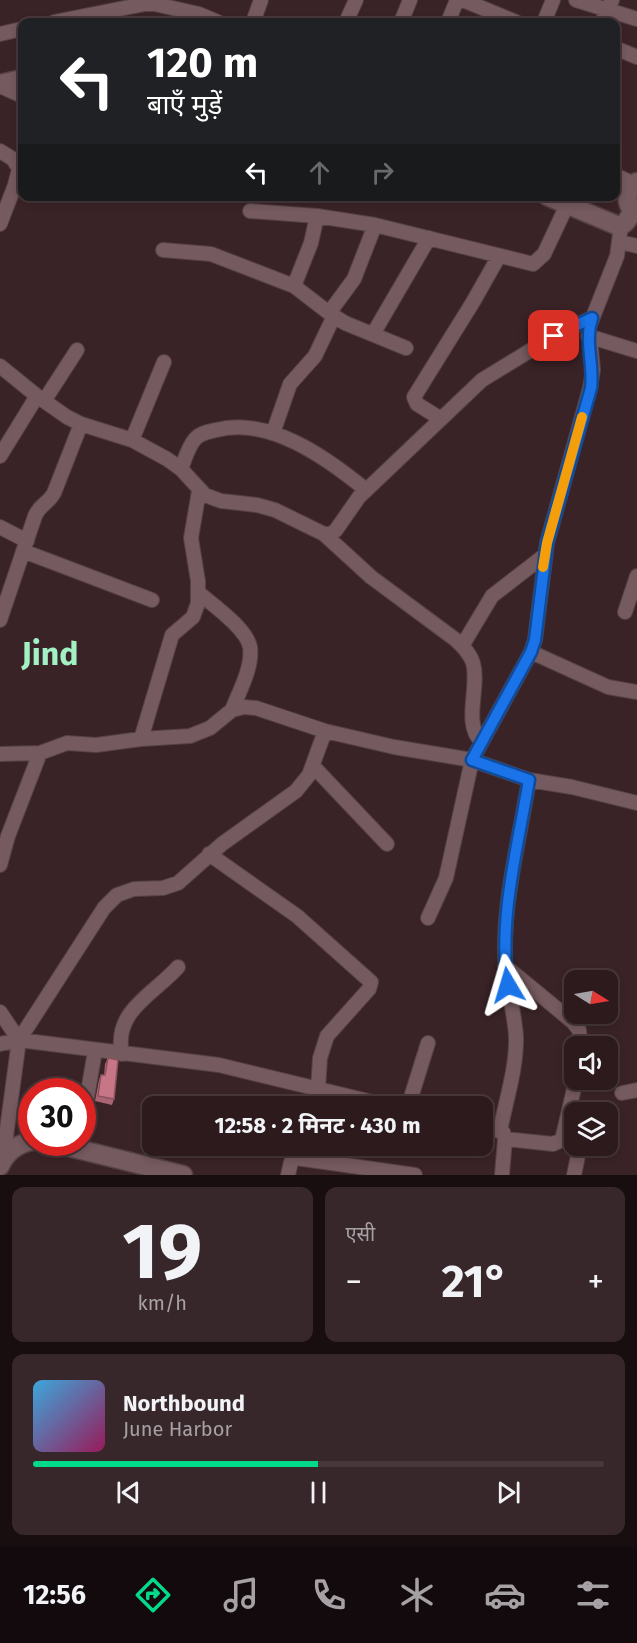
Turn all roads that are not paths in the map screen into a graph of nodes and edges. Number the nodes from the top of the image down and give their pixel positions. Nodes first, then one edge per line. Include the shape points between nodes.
1 (204, 0) edge
2 (261, 0) edge
3 (356, 0) edge
4 (410, 0) edge
5 (457, 0) edge
6 (463, 0) edge
7 (553, 0) edge
8 (576, 0) edge
9 (140, 2) edge
10 (607, 11) edge
11 (199, 14) junction
12 (71, 18) edge
13 (208, 18) edge
14 (254, 18) edge
15 (348, 18) edge
16 (403, 18) edge
17 (450, 18) edge
18 (506, 18) edge
19 (546, 18) edge
20 (637, 19) edge
21 (18, 30) edge
22 (0, 34) edge
23 (620, 50) edge
24 (637, 57) edge
25 (18, 80) edge
26 (0, 85) edge
27 (18, 94) edge
28 (0, 151) edge
29 (18, 167) edge
30 (18, 173) edge
31 (620, 177) edge
32 (636, 183) edge
33 (558, 201) edge
34 (567, 205) junction
35 (250, 211) dead end
36 (635, 212) edge
37 (317, 216) junction
38 (0, 224) edge
39 (375, 225) junction
40 (620, 234) junction
41 (429, 238) junction
42 (637, 246) edge
43 (163, 250) dead end
44 (499, 256) junction
45 (294, 286) junction
46 (331, 315) junction
47 (592, 318) junction
48 (373, 334) junction
49 (588, 336) junction
50 (406, 348) dead end
51 (77, 350) dead end
52 (637, 351) edge
53 (164, 362) dead end
54 (2, 371) edge
55 (40, 399) junction
56 (441, 419) junction
57 (81, 424) junction
58 (273, 434) junction
59 (132, 440) junction
60 (0, 456) edge
61 (181, 469) junction
62 (199, 490) junction
63 (366, 490) junction
64 (0, 527) edge
65 (324, 534) junction
66 (25, 546) junction
67 (545, 555) junction
68 (637, 576) edge
69 (6, 582) edge
70 (199, 593) junction
71 (152, 600) dead end
72 (626, 612) dead end
73 (0, 620) edge
74 (462, 646) junction
75 (531, 652) junction
76 (637, 692) edge
77 (232, 710) junction
78 (325, 731) junction
79 (141, 739) junction
80 (482, 742) junction
81 (40, 753) junction
82 (0, 754) edge
83 (472, 760) junction
84 (313, 766) junction
85 (529, 780) junction
86 (637, 803) edge
87 (387, 843) dead end
88 (209, 854) junction
89 (0, 865) edge
90 (428, 918) dead end
91 (505, 966) junction
92 (178, 967) dead end
93 (0, 1012) edge
94 (580, 1036) edge
95 (19, 1040) junction
96 (428, 1043) dead end
97 (0, 1044) edge
98 (95, 1051) junction
99 (122, 1054) junction
100 (91, 1078) edge
101 (318, 1089) junction
102 (574, 1090) edge
103 (637, 1090) edge
104 (622, 1093) dead end
105 (347, 1096) edge
106 (411, 1096) edge
107 (493, 1131) edge
108 (502, 1135) junction
109 (18, 1144) edge
110 (96, 1153) edge
111 (578, 1156) edge
112 (1, 1163) edge
113 (183, 1175) edge
114 (288, 1175) edge
115 (415, 1175) edge
116 (502, 1175) edge
117 (574, 1175) edge

1 - 11 street
2 - 14 street
3 - 15 street
4 - 16 street
5 - 17 street
6 - 18 street
7 - 19 street
8 - 10 street
9 - 11 street
9 - 12 street
10 - 20 street
11 - 13 street
21 - 22 street
23 - 24 street
25 - 26 main road
26 - 27 street
28 - 29 street
30 - 38 street
31 - 32 street
32 - 36 main road via 627,200
33 - 34 main road
34 - 40 main road
34 - 44 street via 538,261 533,264
35 - 37 street
36 - 40 main road
37 - 39 street
37 - 45 street
39 - 41 street
39 - 46 street via 354,279
40 - 42 street
40 - 47 street via 612,272
41 - 44 street
41 - 48 street
43 - 45 street via 203,252
44 - 56 street via 414,397 417,404
45 - 46 street
46 - 48 street
46 - 58 street via 315,356 290,384
47 - 49 street
47 - 56 street via 492,373
48 - 50 street
49 - 52 street
49 - 67 street via 591,388
51 - 55 street
53 - 59 street
54 - 55 street
55 - 57 street
55 - 60 street
56 - 63 street
57 - 59 street
57 - 66 street via 54,494 39,508
58 - 61 street via 232,427 203,433 192,444
58 - 63 street via 329,461
59 - 61 street
61 - 62 street
62 - 65 street via 221,501 275,510
62 - 70 street via 192,538
63 - 65 street via 336,530
64 - 66 street
65 - 74 street via 371,578
66 - 69 street
66 - 71 street
67 - 74 street via 492,596
67 - 75 street
68 - 72 street
69 - 73 street
70 - 77 street via 248,639 249,662
70 - 79 street via 193,617 172,635
74 - 80 street via 473,662 473,731
75 - 76 street via 608,687
75 - 80 street
77 - 78 street via 256,708
77 - 79 street via 200,734
78 - 83 street
78 - 84 street
79 - 81 street via 105,744 67,743
80 - 83 street
81 - 82 street
81 - 89 street
83 - 85 street
83 - 90 street via 446,878
84 - 87 street
84 - 88 street via 296,791
85 - 86 street
85 - 91 street via 507,910
88 - 95 street via 171,887 134,889 110,901
88 - 101 street via 297,916 371,982 327,1036 320,1058
91 - 94 street via 573,1022
91 - 108 street via 516,1046
92 - 99 street via 133,1009 119,1041
93 - 95 street
95 - 97 street
95 - 98 street
95 - 112 street
96 - 106 street
98 - 99 street
98 - 100 street
99 - 101 street via 219,1065
101 - 105 street
102 - 108 street via 562,1140 553,1144
103 - 104 street
107 - 108 street
108 - 116 street
109 - 112 main road
110 - 113 main road
111 - 117 street
114 - 115 street via 296,1158

